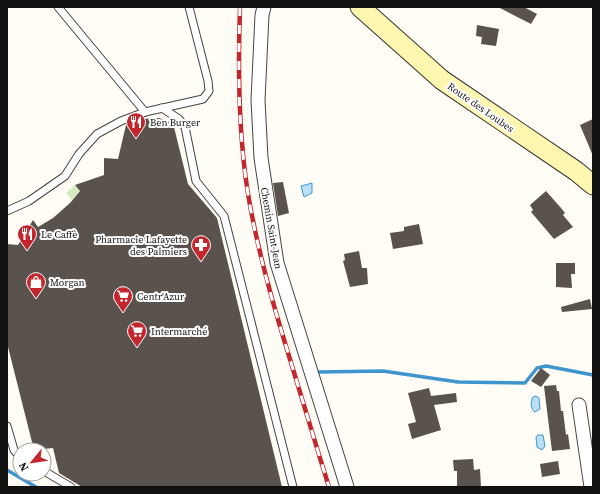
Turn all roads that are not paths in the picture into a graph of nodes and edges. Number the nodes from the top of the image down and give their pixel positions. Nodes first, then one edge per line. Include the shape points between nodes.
1 (58, 7) edge
2 (189, 7) edge
3 (264, 7) edge
4 (360, 7) edge
5 (370, 14) edge
6 (162, 108) junction
7 (144, 112) junction
8 (593, 186) edge
9 (7, 211) edge
10 (580, 405) dead end
11 (7, 426) edge
12 (9, 442) edge
13 (52, 476) edge
14 (71, 487) edge
15 (293, 487) edge
16 (347, 487) edge
17 (591, 487) edge

1 - 7 lane
2 - 6 lane via 209,91 203,99
3 - 16 street, Chemin Saint-Jean via 258,114 263,178 277,263
4 - 5 main road, Route des Loubes
5 - 8 main road, Route des Loubes via 442,80 576,171
6 - 7 lane
6 - 15 lane via 179,119 185,127 196,181 224,216
7 - 9 lane via 97,134 79,154 65,176 29,201
10 - 17 street
11 - 12 lane
13 - 14 lane

